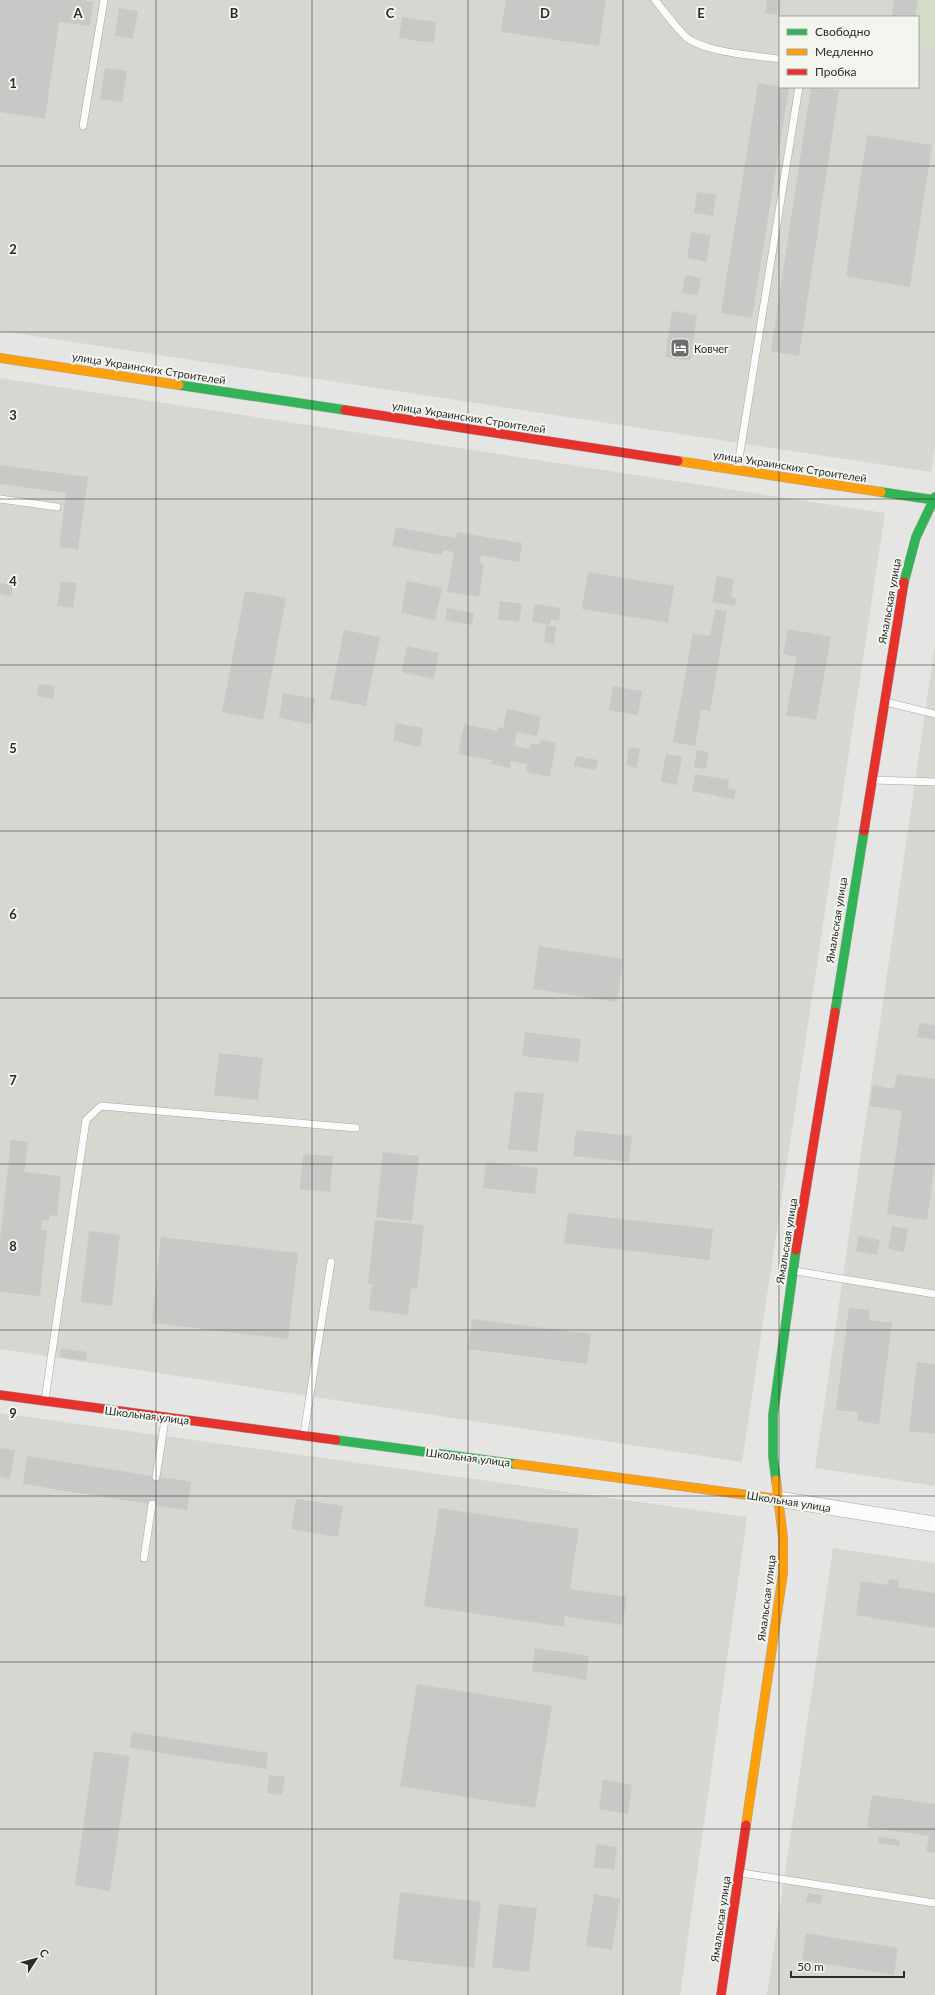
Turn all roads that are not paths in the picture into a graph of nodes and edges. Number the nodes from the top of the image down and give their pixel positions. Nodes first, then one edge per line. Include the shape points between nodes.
1 (104, 0) edge
2 (655, 0) edge
3 (779, 60) edge
4 (799, 88) edge
5 (84, 126) dead end
6 (0, 358) edge
7 (738, 465) dead end
8 (0, 499) edge
9 (935, 499) edge
10 (57, 507) dead end
11 (884, 701) junction
12 (935, 714) edge
13 (872, 780) junction
14 (935, 782) edge
15 (356, 1128) dead end
16 (331, 1262) dead end
17 (793, 1270) junction
18 (935, 1294) edge
19 (0, 1395) edge
20 (45, 1402) junction
21 (165, 1418) junction
22 (304, 1436) junction
23 (156, 1477) dead end
24 (778, 1500) junction
25 (152, 1504) dead end
26 (935, 1524) edge
27 (144, 1558) dead end
28 (739, 1872) junction
29 (935, 1903) edge
30 (721, 1995) edge

1 - 5 lane
2 - 3 lane via 685,37 695,42 710,48
4 - 7 lane
6 - 9 street, улица Украинских Строителей
8 - 10 lane
9 - 11 street, Ямальская улица via 916,537 905,574
11 - 12 lane
11 - 13 street, Ямальская улица
13 - 14 lane
13 - 17 street, Ямальская улица
15 - 20 lane via 101,1106 86,1120
16 - 22 lane
17 - 18 lane
17 - 24 street, Ямальская улица via 772,1428
19 - 20 street, Школьная улица
20 - 21 street, Школьная улица
21 - 22 street, Школьная улица
21 - 23 lane
22 - 24 street, Школьная улица via 720,1490
24 - 26 street, Школьная улица
24 - 28 street, Ямальская улица via 783,1538 783,1573
25 - 27 lane
28 - 29 lane
28 - 30 street, Ямальская улица

